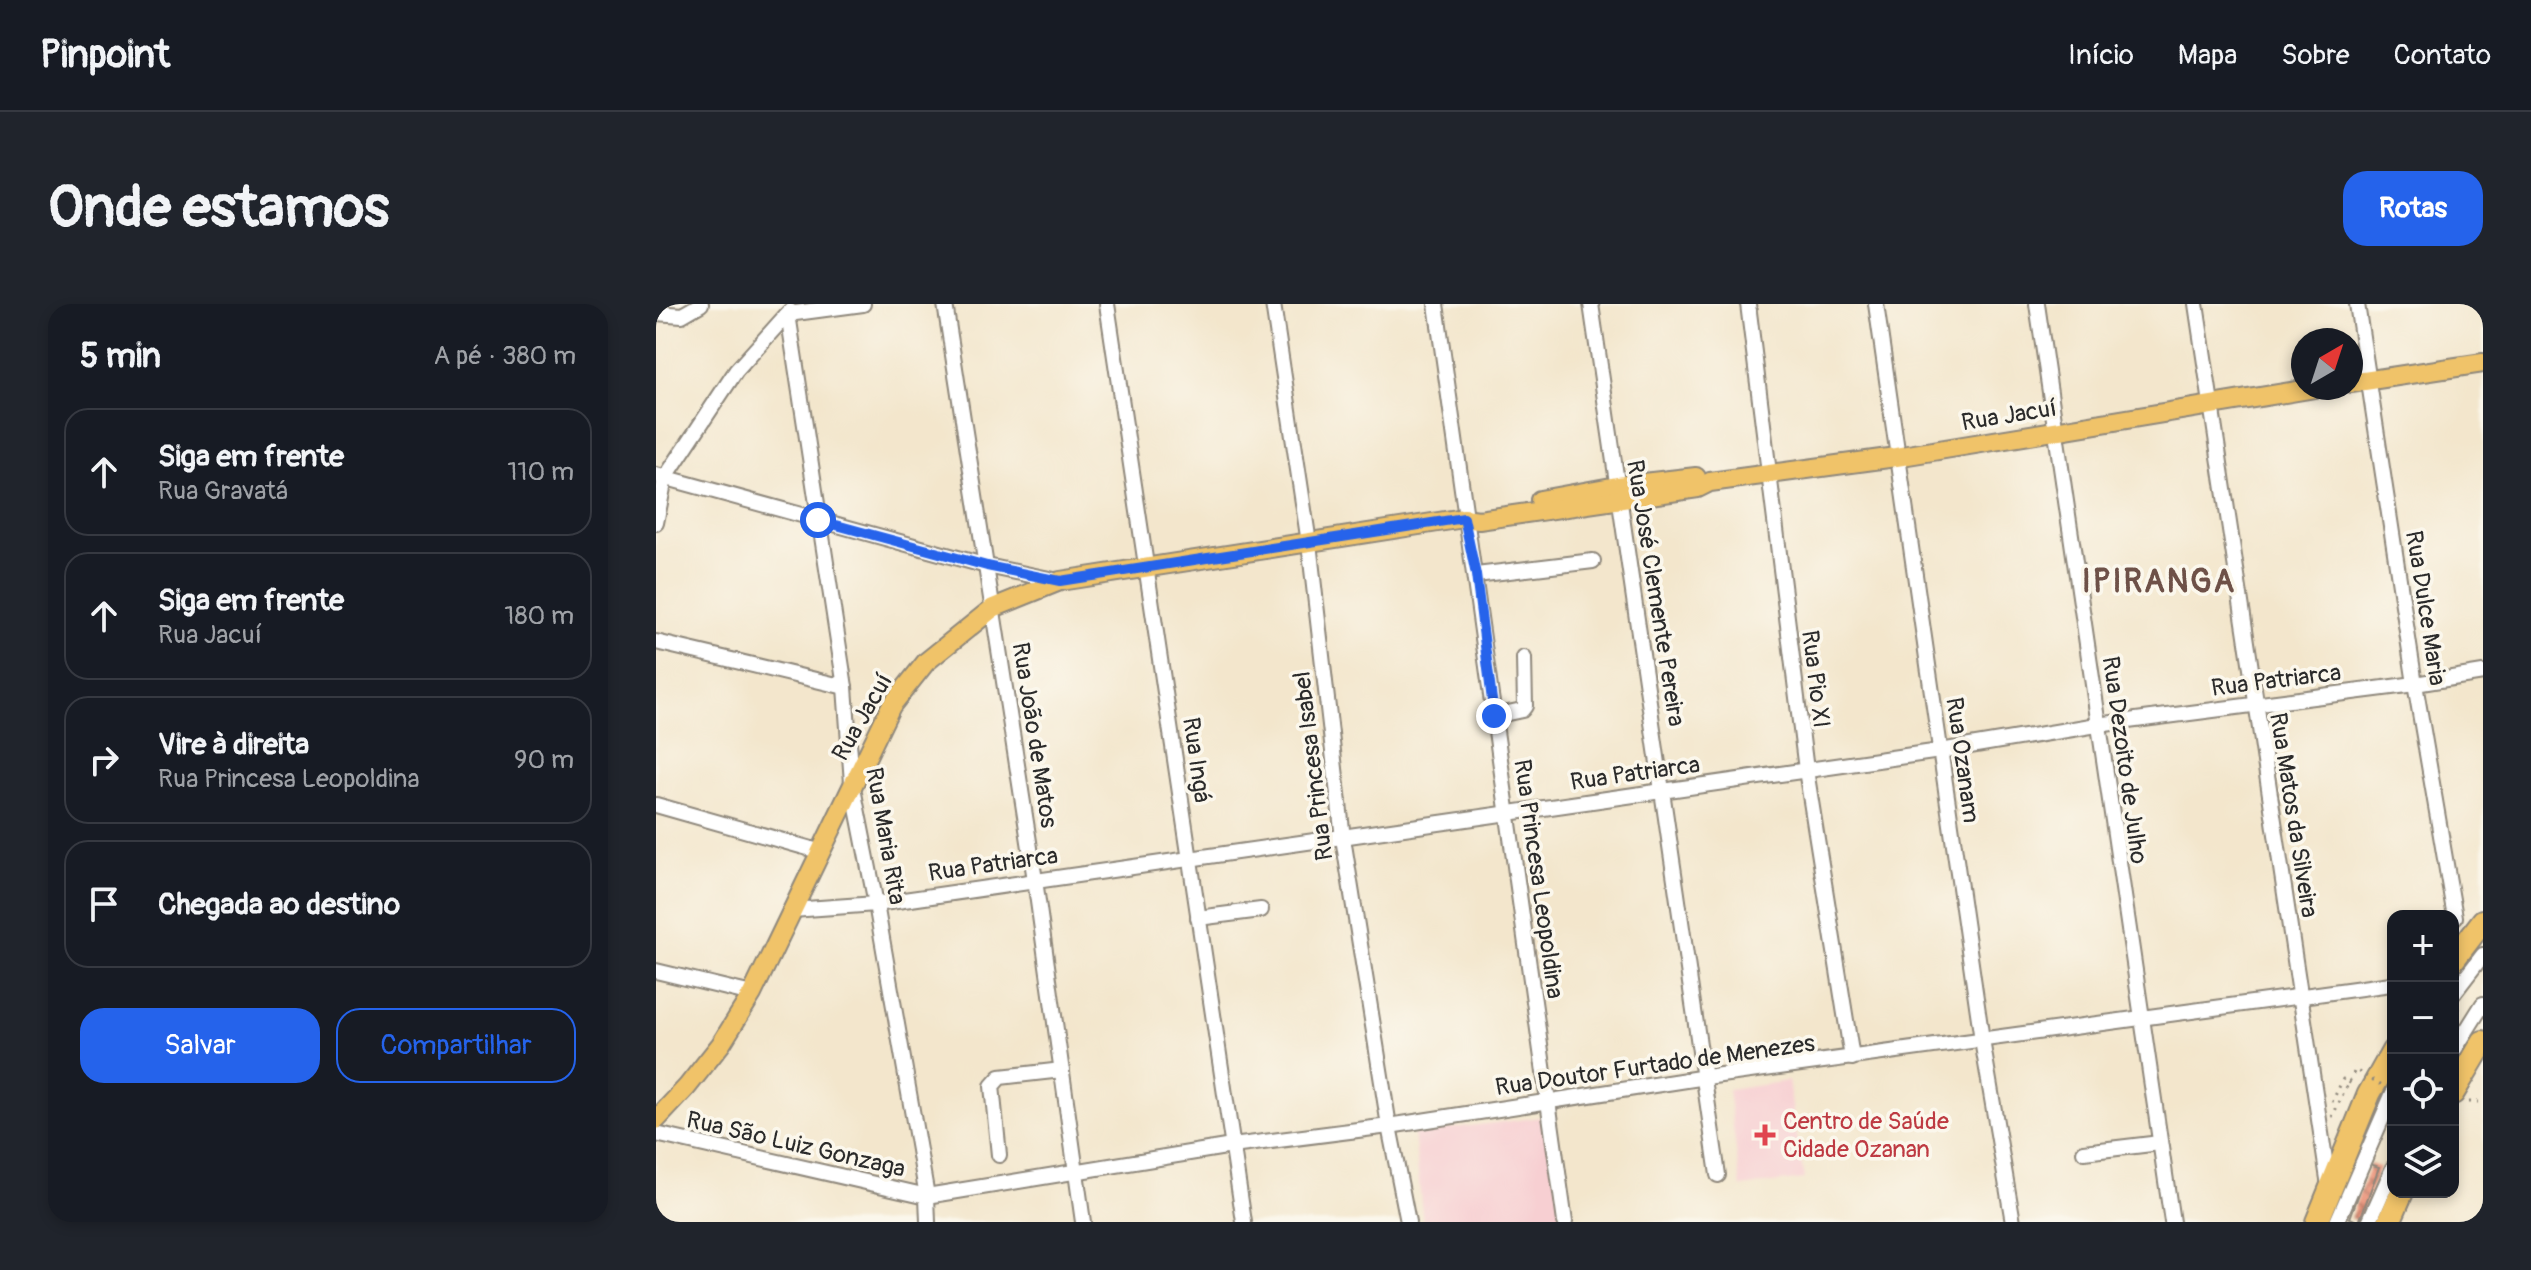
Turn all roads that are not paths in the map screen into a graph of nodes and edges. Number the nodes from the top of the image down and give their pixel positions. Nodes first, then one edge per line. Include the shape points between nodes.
1 (863, 304) edge
2 (945, 304) edge
3 (1107, 304) edge
4 (1273, 304) edge
5 (1436, 304) edge
6 (1591, 304) edge
7 (1748, 304) edge
8 (1876, 304) edge
9 (2037, 304) edge
10 (2196, 304) edge
11 (2357, 304) edge
12 (700, 305) edge
13 (791, 309) edge
14 (656, 313) edge
15 (2358, 328) edge
16 (2483, 363) edge
17 (2363, 381) edge
18 (2291, 392) edge
19 (2363, 398) edge
20 (2209, 404) junction
21 (2055, 432) junction
22 (1896, 457) junction
23 (1767, 475) junction
24 (660, 476) edge
25 (1617, 494) junction
26 (1464, 518) junction
27 (818, 520) junction
28 (656, 523) edge
29 (1309, 543) junction
30 (1593, 561) dead end
31 (987, 566) junction
32 (1148, 566) junction
33 (1476, 575) junction
34 (1060, 581) junction
35 (993, 608) junction
36 (656, 642) edge
37 (1524, 658) dead end
38 (2483, 673) edge
39 (2415, 684) junction
40 (845, 687) junction
41 (2255, 705) junction
42 (1494, 716) junction
43 (2097, 725) junction
44 (1940, 751) junction
45 (1806, 770) junction
46 (852, 783) junction
47 (1664, 791) junction
48 (656, 805) edge
49 (1507, 813) junction
50 (1343, 838) junction
51 (822, 852) junction
52 (1189, 858) junction
53 (1035, 880) junction
54 (876, 904) junction
55 (792, 910) junction
56 (1261, 910) dead end
57 (2454, 910) edge
58 (1198, 918) junction
59 (2483, 921) edge
60 (2459, 952) edge
61 (2483, 955) edge
62 (656, 971) edge
63 (2387, 985) edge
64 (2459, 986) edge
65 (752, 994) junction
66 (2299, 998) junction
67 (2483, 1004) edge
68 (2141, 1018) junction
69 (1982, 1040) junction
70 (2459, 1042) edge
71 (2483, 1042) edge
72 (2391, 1054) edge
73 (1852, 1058) junction
74 (1062, 1070) junction
75 (1706, 1077) junction
76 (2459, 1083) edge
77 (1549, 1103) junction
78 (2387, 1106) edge
79 (656, 1120) edge
80 (1389, 1126) junction
81 (656, 1134) edge
82 (2160, 1143) junction
83 (1232, 1146) junction
84 (2084, 1152) dead end
85 (999, 1155) dead end
86 (1076, 1172) junction
87 (1718, 1175) dead end
88 (2387, 1182) edge
89 (2330, 1190) junction
90 (927, 1196) junction
91 (2399, 1198) edge
92 (928, 1222) edge
93 (1083, 1222) edge
94 (1244, 1222) edge
95 (1408, 1222) edge
96 (1565, 1222) edge
97 (2013, 1222) edge
98 (2172, 1222) edge
99 (2317, 1222) edge
100 (2337, 1222) edge
101 (2369, 1222) edge
102 (2389, 1222) edge

1 - 13 street
2 - 31 street, Rua João de Matos
3 - 32 street, Rua Ingá
4 - 29 street, Rua Princesa Isabel
5 - 26 street, Rua Princesa Leopoldina
6 - 25 street, Rua José Clemente Pereira
7 - 23 street, Rua Pio XI
8 - 22 street, Rua Ozanam
9 - 21 street, Rua Dezoito de Julho
10 - 20 street, Rua Matos da Silveira
11 - 15 street, Rua Dulce Maria
12 - 14 street via 682,315
13 - 24 street via 736,371
13 - 27 street, Rua Maria Rita
16 - 17 main road
18 - 20 main road, Rua Jacuí
19 - 39 street, Rua Dulce Maria
20 - 21 main road, Rua Jacuí
20 - 41 street, Rua Matos da Silveira
21 - 22 main road, Rua Jacuí
21 - 43 street, Rua Dezoito de Julho
22 - 23 main road, Rua Jacuí
22 - 44 street, Rua Ozanam
23 - 25 main road, Rua Jacuí via 1710,482 1697,477
23 - 45 street, Rua Pio XI
24 - 27 street
24 - 28 street
25 - 26 main road, Rua Jacuí via 1479,511
25 - 47 street, Rua José Clemente Pereira
26 - 29 main road, Rua Jacuí
26 - 33 street, Rua Princesa Leopoldina
27 - 31 street
27 - 40 street, Rua Maria Rita
29 - 32 main road, Rua Jacuí
29 - 50 street, Rua Princesa Isabel
30 - 33 street
31 - 34 street
31 - 35 street, Rua João de Matos
32 - 34 main road, Rua Jacuí
32 - 52 street, Rua Ingá
33 - 42 street, Rua Princesa Leopoldina
34 - 35 main road, Rua Jacuí
35 - 46 main road, Rua Jacuí via 906,685
35 - 53 street, Rua João de Matos
36 - 40 street
37 - 42 street via 1525,706
38 - 39 street, Rua Patriarca
39 - 41 street, Rua Patriarca
39 - 57 street, Rua Dulce Maria
40 - 46 street, Rua Maria Rita
41 - 43 street, Rua Patriarca
41 - 66 street, Rua Matos da Silveira
42 - 49 street, Rua Princesa Leopoldina
43 - 44 street, Rua Patriarca
43 - 68 street, Rua Dezoito de Julho
44 - 45 street, Rua Patriarca
44 - 69 street, Rua Ozanam
45 - 47 street, Rua Patriarca
45 - 73 street, Rua Pio XI
46 - 51 main road, Rua Jacuí
46 - 54 street, Rua Maria Rita
47 - 49 street, Rua Patriarca
47 - 75 street, Rua José Clemente Pereira
48 - 51 street
49 - 50 street, Rua Patriarca
49 - 77 street, Rua Princesa Leopoldina
50 - 52 street, Rua Patriarca
50 - 80 street, Rua Princesa Isabel
51 - 55 main road, Rua Jacuí
52 - 53 street, Rua Patriarca
52 - 58 street, Rua Ingá
53 - 54 street, Rua Patriarca
53 - 74 street, Rua João de Matos
54 - 55 street, Rua Patriarca
54 - 90 street, Rua Maria Rita
55 - 65 main road, Rua Jacuí
56 - 58 street
58 - 83 street, Rua Ingá
59 - 60 highway
61 - 64 street
62 - 65 street
63 - 66 street, Rua Doutor Furtado de Menezes
65 - 79 main road, Rua Jacuí via 721,1044
66 - 68 street, Rua Doutor Furtado de Menezes
66 - 89 street, Rua Matos da Silveira
67 - 70 street
68 - 69 street, Rua Doutor Furtado de Menezes
68 - 82 street, Rua Dezoito de Julho
69 - 73 street, Rua Doutor Furtado de Menezes
69 - 97 street, Rua Ozanam
71 - 76 highway
72 - 89 highway
73 - 75 street, Rua Doutor Furtado de Menezes
74 - 85 street via 996,1079 992,1086
74 - 86 street, Rua João de Matos
75 - 77 street, Rua Doutor Furtado de Menezes
75 - 87 street, Rua José Clemente Pereira
77 - 80 street, Rua Doutor Furtado de Menezes
77 - 96 street, Rua Princesa Leopoldina
78 - 100 street
80 - 83 street, Rua Doutor Furtado de Menezes
80 - 95 street, Rua Princesa Isabel
81 - 90 street, Rua São Luiz Gonzaga
82 - 84 street
82 - 98 street, Rua Dezoito de Julho
83 - 86 street, Rua Doutor Furtado de Menezes
83 - 94 street, Rua Ingá
86 - 90 street, Rua Doutor Furtado de Menezes
86 - 93 street, Rua João de Matos
88 - 101 street
89 - 99 highway
90 - 92 street, Rua Maria Rita
91 - 102 highway

